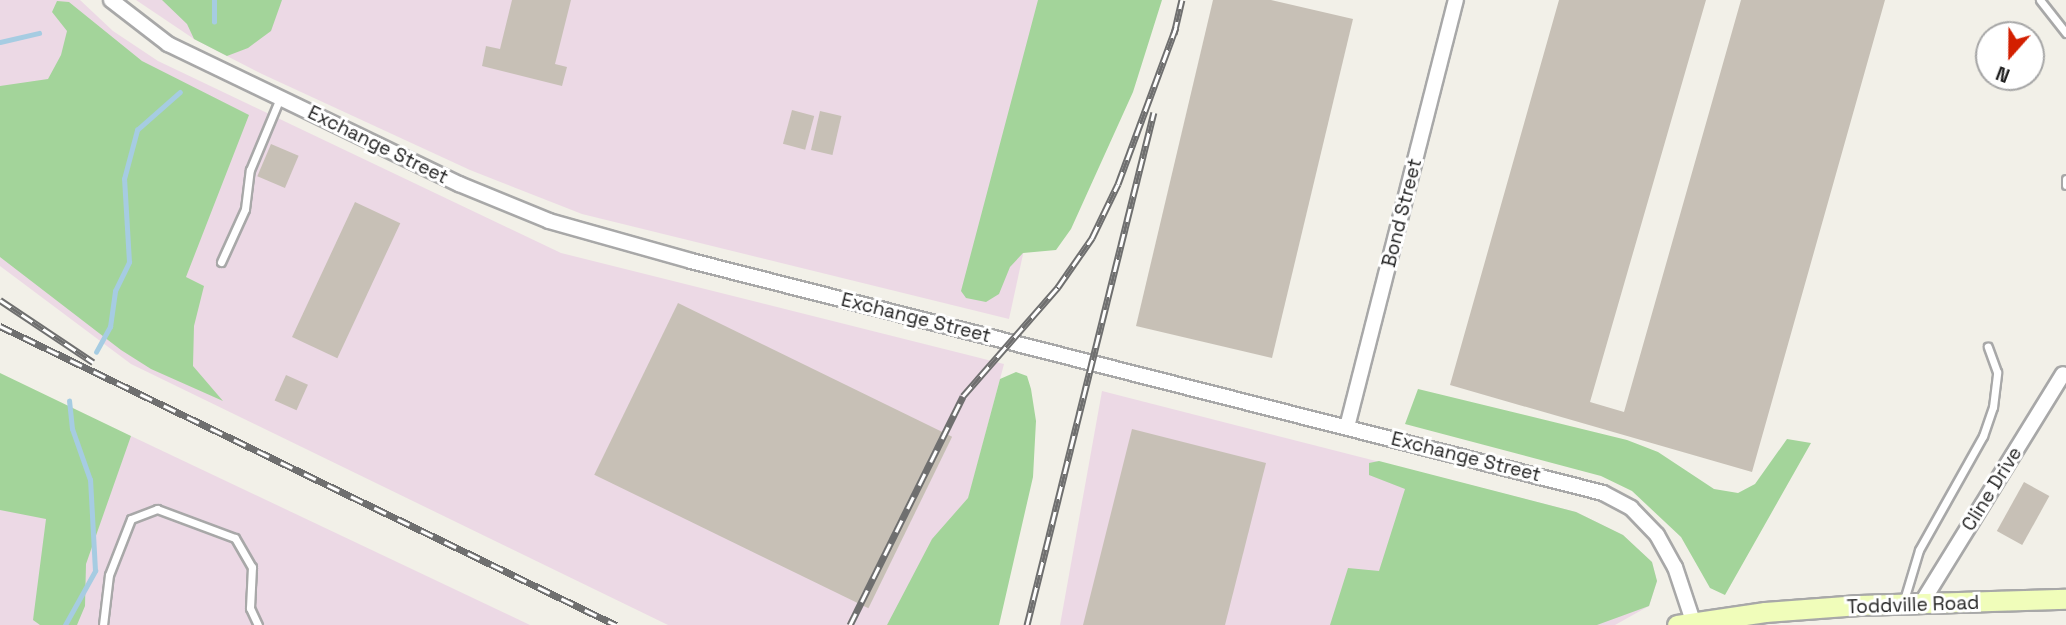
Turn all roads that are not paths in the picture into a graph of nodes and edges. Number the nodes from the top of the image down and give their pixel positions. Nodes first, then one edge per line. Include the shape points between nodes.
1 (111, 0) edge
2 (1456, 0) edge
3 (2040, 0) edge
4 (2066, 33) edge
5 (280, 98) junction
6 (2066, 179) edge
7 (2066, 185) edge
8 (220, 262) dead end
9 (1988, 347) dead end
10 (2063, 374) dead end
11 (1348, 427) junction
12 (2066, 599) edge
13 (1912, 604) junction
14 (1685, 623) edge
15 (103, 625) edge
16 (258, 625) edge

1 - 5 street, Exchange Street via 168,44
2 - 11 street, Bond Street
3 - 4 lane
5 - 8 lane via 250,170 245,209
5 - 11 street, Exchange Street via 459,184 598,237
6 - 7 lane
9 - 13 lane via 1997,372 1993,407 1983,436 1919,550
10 - 13 street, Cline Drive
11 - 14 street, Exchange Street via 1613,497 1640,516 1663,545
12 - 13 street, Toddville Road
13 - 14 street, Toddville Road via 1765,612
15 - 16 lane via 109,575 131,519 157,509 235,538 252,567 250,608

